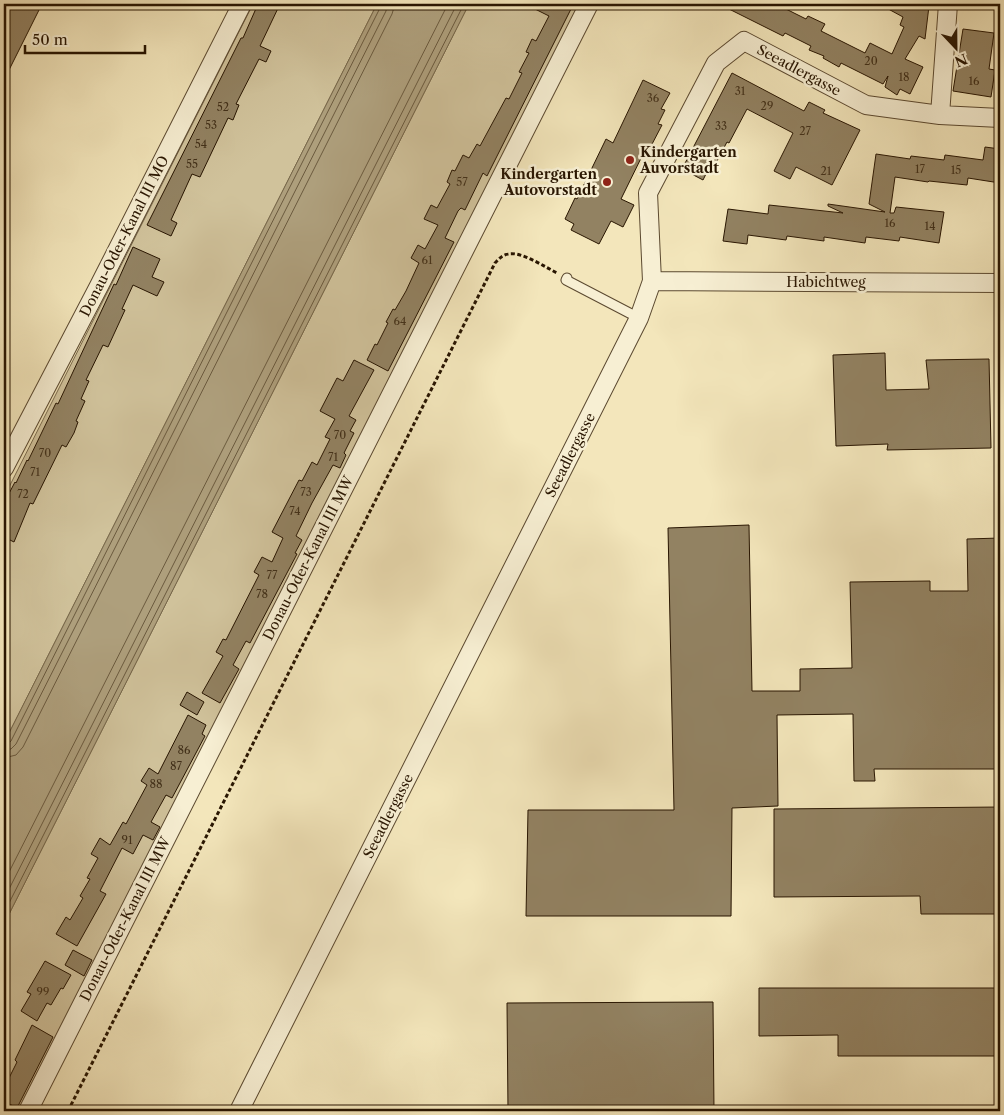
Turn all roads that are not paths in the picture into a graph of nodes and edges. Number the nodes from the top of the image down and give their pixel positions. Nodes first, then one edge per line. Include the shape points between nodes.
1 (242, 4) edge
2 (589, 4) edge
3 (948, 4) edge
4 (940, 115) junction
5 (1000, 118) edge
6 (567, 278) road end
7 (652, 281) junction
8 (1000, 283) edge
9 (639, 318) junction
10 (4, 468) edge
11 (28, 1111) edge
12 (240, 1111) edge

1 - 10 street, Donau-Oder-Kanal III MO
2 - 11 street, Donau-Oder-Kanal III MW
3 - 4 street
4 - 5 street, Seeadlergasse
4 - 7 street, Seeadlergasse via 866,105 744,41 716,63 648,193
6 - 9 lane
7 - 8 street, Habichtweg
7 - 9 street, Seeadlergasse
9 - 12 street, Seeadlergasse

